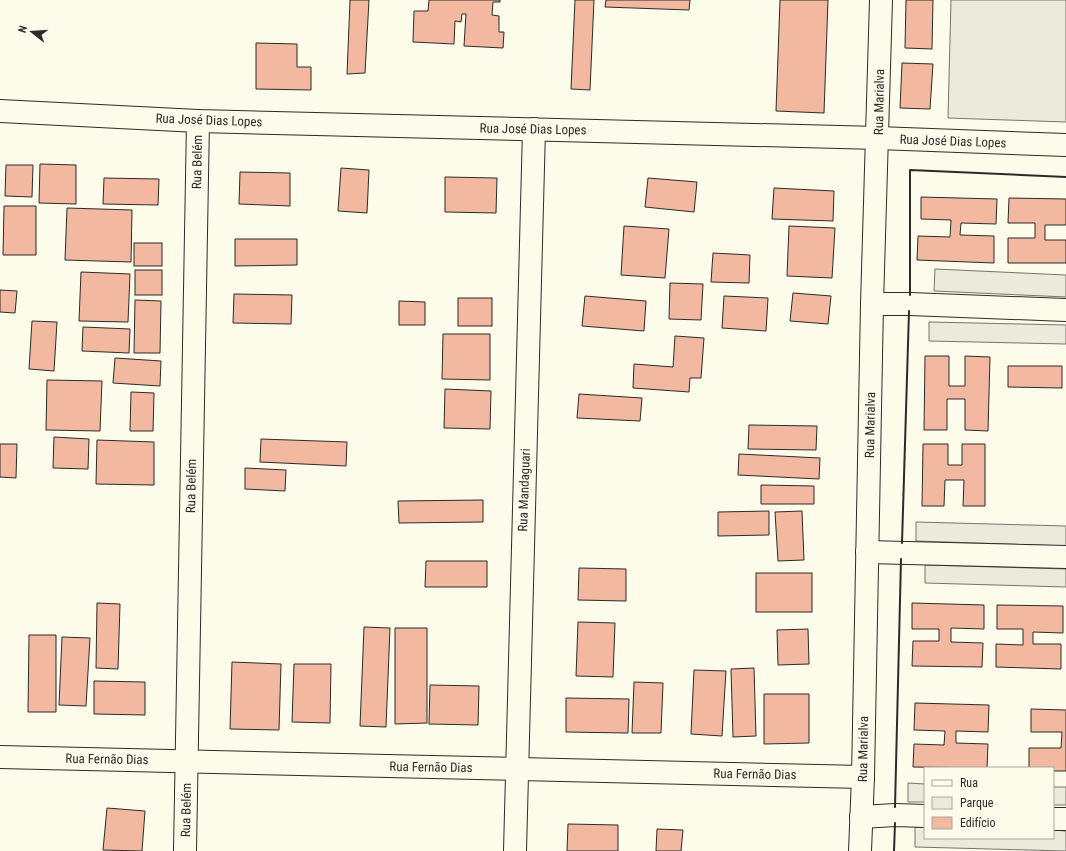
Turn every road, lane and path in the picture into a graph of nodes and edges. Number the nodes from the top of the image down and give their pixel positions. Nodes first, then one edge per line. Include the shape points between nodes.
1 (881, 0) edge
2 (0, 111) edge
3 (198, 120) junction
4 (534, 129) junction
5 (878, 138) junction
6 (1066, 145) edge
7 (872, 304) junction
8 (1066, 310) edge
9 (867, 552) junction
10 (1066, 557) edge
11 (0, 757) edge
12 (187, 761) junction
13 (516, 769) junction
14 (863, 777) junction
15 (924, 816) edge
16 (861, 817) junction
17 (1054, 819) edge
18 (1066, 819) edge
19 (185, 851) edge
20 (515, 851) edge
21 (860, 851) edge

1 - 5 street, Rua Marialva
2 - 3 street, Rua José Dias Lopes
3 - 4 street, Rua José Dias Lopes
3 - 12 street, Rua Belém
4 - 5 street, Rua José Dias Lopes
4 - 13 street, Rua Mandaguari
5 - 6 street, Rua José Dias Lopes
5 - 7 street, Rua Marialva
7 - 8 street
7 - 9 street, Rua Marialva
9 - 10 street
9 - 14 street, Rua Marialva
11 - 12 street, Rua Fernão Dias
12 - 13 street, Rua Fernão Dias
12 - 19 street, Rua Belém
13 - 14 street, Rua Fernão Dias
13 - 20 street, Rua Mandaguari
14 - 16 street, Rua Marialva
15 - 16 street
16 - 21 street, Rua Marialva
17 - 18 street

